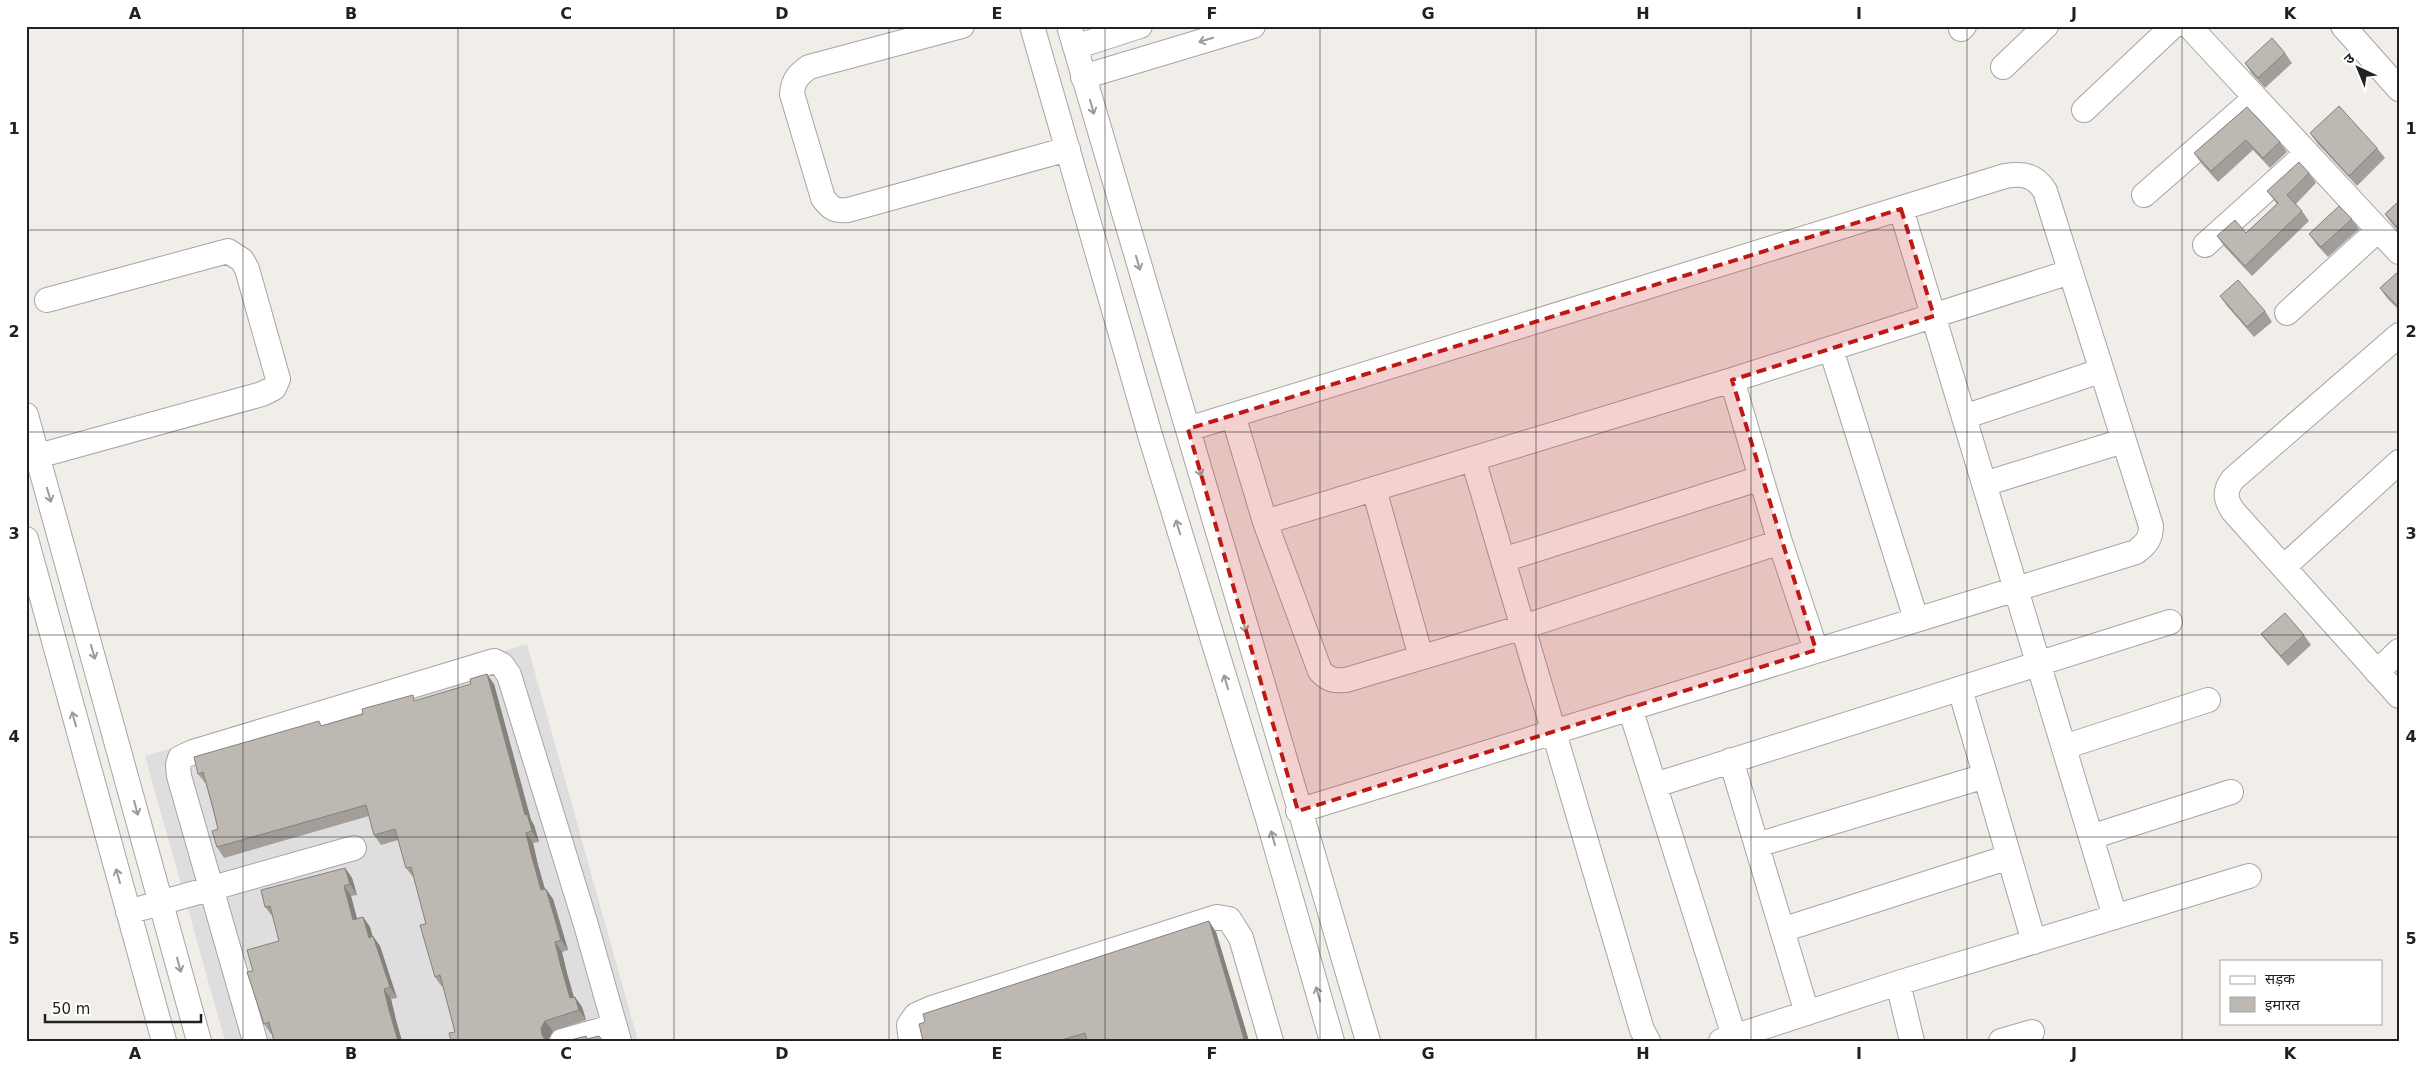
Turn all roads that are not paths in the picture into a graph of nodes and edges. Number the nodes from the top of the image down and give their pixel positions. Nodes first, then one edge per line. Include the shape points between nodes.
1 (962, 26) edge
2 (1032, 26) edge
3 (1140, 26) edge
4 (1253, 26) edge
5 (2046, 26) edge
6 (2173, 26) edge
7 (2189, 26) edge
8 (2343, 26) edge
9 (1072, 37) edge
10 (2003, 67) dead end
11 (1084, 77) junction
12 (2399, 89) edge
13 (2255, 98) junction
14 (2084, 110) dead end
15 (1068, 149) junction
16 (2307, 153) junction
17 (2144, 195) dead end
18 (1901, 209) junction
19 (2378, 230) junction
20 (2205, 245) dead end
21 (2399, 252) edge
22 (2070, 272) junction
23 (47, 300) dead end
24 (2287, 313) dead end
25 (1934, 316) junction
26 (2399, 335) edge
27 (1831, 349) junction
28 (2100, 371) junction
29 (1732, 380) junction
30 (26, 414) edge
31 (1233, 415) junction
32 (1964, 417) junction
33 (1188, 429) junction
34 (2123, 441) junction
35 (38, 456) junction
36 (1473, 459) junction
37 (2399, 462) edge
38 (1761, 478) junction
39 (1984, 484) junction
40 (1374, 489) junction
41 (1265, 522) junction
42 (26, 539) edge
43 (1780, 542) junction
44 (1503, 560) junction
45 (2284, 567) junction
46 (2016, 588) junction
47 (1916, 619) junction
48 (2170, 622) dead end
49 (1523, 626) junction
50 (1816, 650) junction
51 (2399, 651) edge
52 (1421, 658) junction
53 (2039, 664) junction
54 (2377, 672) junction
55 (1960, 688) junction
56 (2399, 696) edge
57 (2208, 700) dead end
58 (1630, 708) junction
59 (1554, 732) junction
60 (2064, 747) junction
61 (1731, 760) junction
62 (1985, 776) junction
63 (1655, 785) junction
64 (2231, 792) dead end
65 (1298, 811) junction
66 (2091, 837) junction
67 (1756, 845) junction
68 (354, 848) dead end
69 (2009, 857) junction
70 (2249, 876) dead end
71 (211, 889) junction
72 (162, 903) junction
73 (128, 912) junction
74 (2116, 917) junction
75 (1782, 930) junction
76 (2034, 942) junction
77 (1898, 983) junction
78 (1807, 1013) junction
79 (2032, 1032) dead end
80 (617, 1033) edge
81 (1361, 1039) edge
82 (1728, 1039) edge
83 (164, 1041) edge
84 (200, 1041) edge
85 (255, 1041) edge
86 (562, 1041) edge
87 (911, 1041) edge
88 (1271, 1041) edge
89 (1332, 1041) edge
90 (1648, 1041) edge
91 (1912, 1041) edge
92 (2001, 1041) edge

1 - 15 street via 809,67 797,75 792,94 823,198 830,207 837,211 848,210
2 - 15 street
3 - 9 street
4 -> 11 street
5 - 10 street
6 - 14 street
7 - 13 street
8 - 12 street
9 - 11 street
11 -> 33 street
13 - 16 street
13 - 17 street
89 -> 15 street via 1268,819 1150,435
16 - 19 street
16 - 20 street
18 - 22 street via 2005,176 2030,176 2045,191
18 - 25 street
18 - 31 street
19 - 21 street
19 - 24 street
22 - 25 street
22 - 28 street
23 - 35 street via 228,251 242,260 247,269 278,380 274,388 262,394
25 - 27 street
25 - 32 street
26 - 45 street via 2226,488 2226,501 2233,511
27 - 29 street
27 - 47 street
28 - 32 street
28 - 34 street
29 - 36 street
29 - 38 street
30 - 35 street
31 - 33 street
31 - 41 street
32 - 39 street
33 -> 65 street
34 - 39 street
34 - 46 street via 2151,526 2151,536 2146,544 2136,552
35 -> 72 street
36 - 40 street
36 - 44 street
37 - 45 street
38 - 43 street
38 - 44 street
39 - 46 street
40 - 41 street
40 - 52 street
41 - 52 street via 1320,671 1326,678 1346,680
73 -> 42 street
43 - 49 street
43 - 50 street
44 - 49 street
45 - 54 street
46 - 47 street
46 - 53 street
47 - 50 street
48 - 53 street
49 - 52 street
49 - 59 street
50 - 58 street
51 - 54 street
53 - 55 street
53 - 60 street
54 - 56 street
55 - 61 street
55 - 62 street
57 - 60 street
58 - 59 street
58 - 63 street
59 - 65 street
59 - 90 street via 1642,1030
60 - 66 street
61 - 63 street
61 - 67 street
62 - 67 street
62 - 69 street
63 - 82 street
64 - 66 street
65 - 81 street
66 - 74 street
67 - 75 street
68 - 71 street
69 - 75 street
69 - 76 street
70 - 74 street
71 - 72 street
71 - 80 street via 179,776 180,758 494,661 502,665 509,675
71 - 85 street
72 - 73 street
72 -> 84 street
73 - 83 street
74 - 76 street
75 - 78 street
76 - 77 street
77 - 78 street
77 - 91 street
78 - 82 street
79 - 92 street
80 - 86 street
87 - 88 street via 909,1025 916,1015 932,1008 1217,917 1229,919 1238,933

